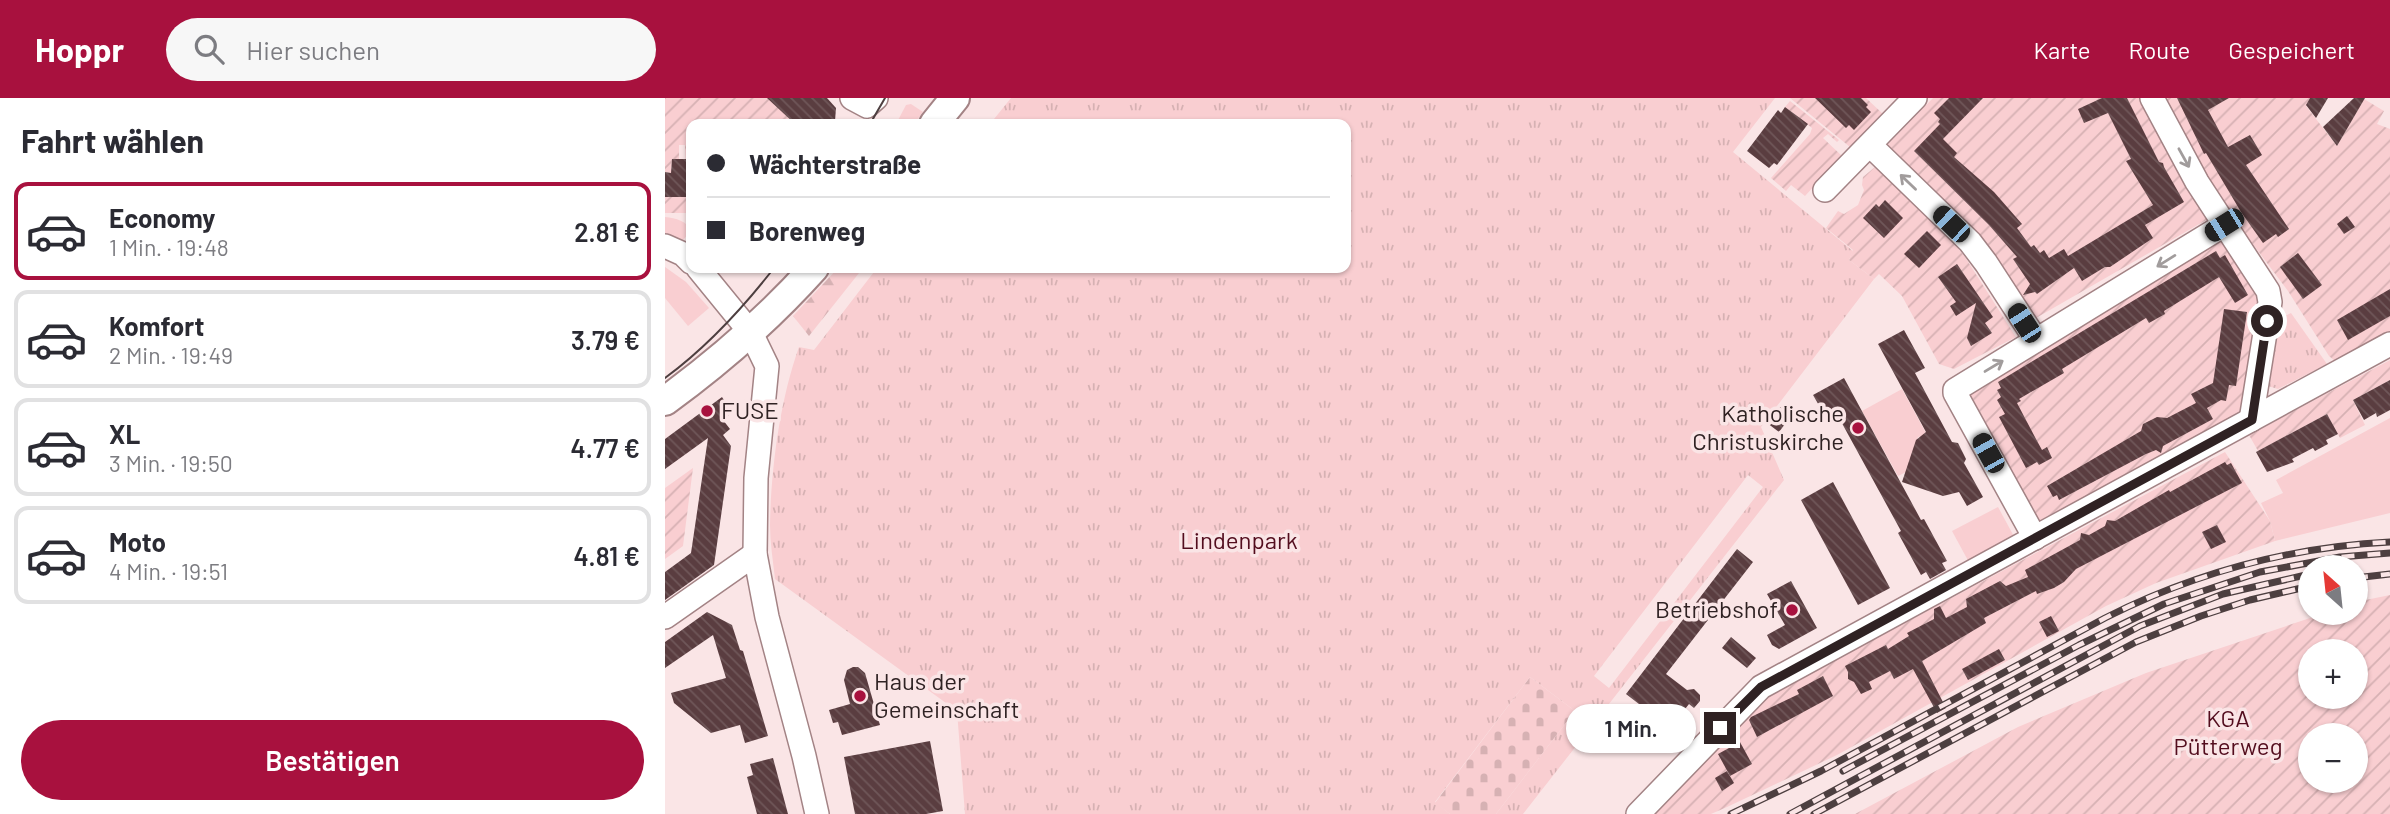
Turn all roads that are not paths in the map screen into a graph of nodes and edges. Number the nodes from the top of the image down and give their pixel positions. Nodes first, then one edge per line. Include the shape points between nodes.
1 (955, 98) edge
2 (1915, 98) edge
3 (2152, 98) edge
4 (939, 119) edge
5 (1870, 145) junction
6 (1825, 190) dead end
7 (2224, 225) junction
8 (665, 246) edge
9 (686, 257) edge
10 (703, 273) edge
11 (809, 273) edge
12 (751, 333) junction
13 (2036, 341) junction
14 (2390, 345) edge
15 (665, 401) edge
16 (2252, 420) junction
17 (2035, 538) junction
18 (755, 554) junction
19 (665, 617) edge
20 (817, 814) edge
21 (1638, 814) edge

1 - 4 main road
2 - 5 street
3 -> 7 street
5 - 6 street
13 -> 5 street via 1970,242
7 -> 13 street
7 - 16 street via 2268,291 2270,302
8 - 9 street
10 - 12 street
11 - 12 main road
12 - 15 main road
12 - 18 street via 768,372 756,478
17 -> 13 street via 1955,393
14 - 16 street
16 - 17 street
17 - 21 street via 1761,687
18 - 19 street
18 - 20 street

